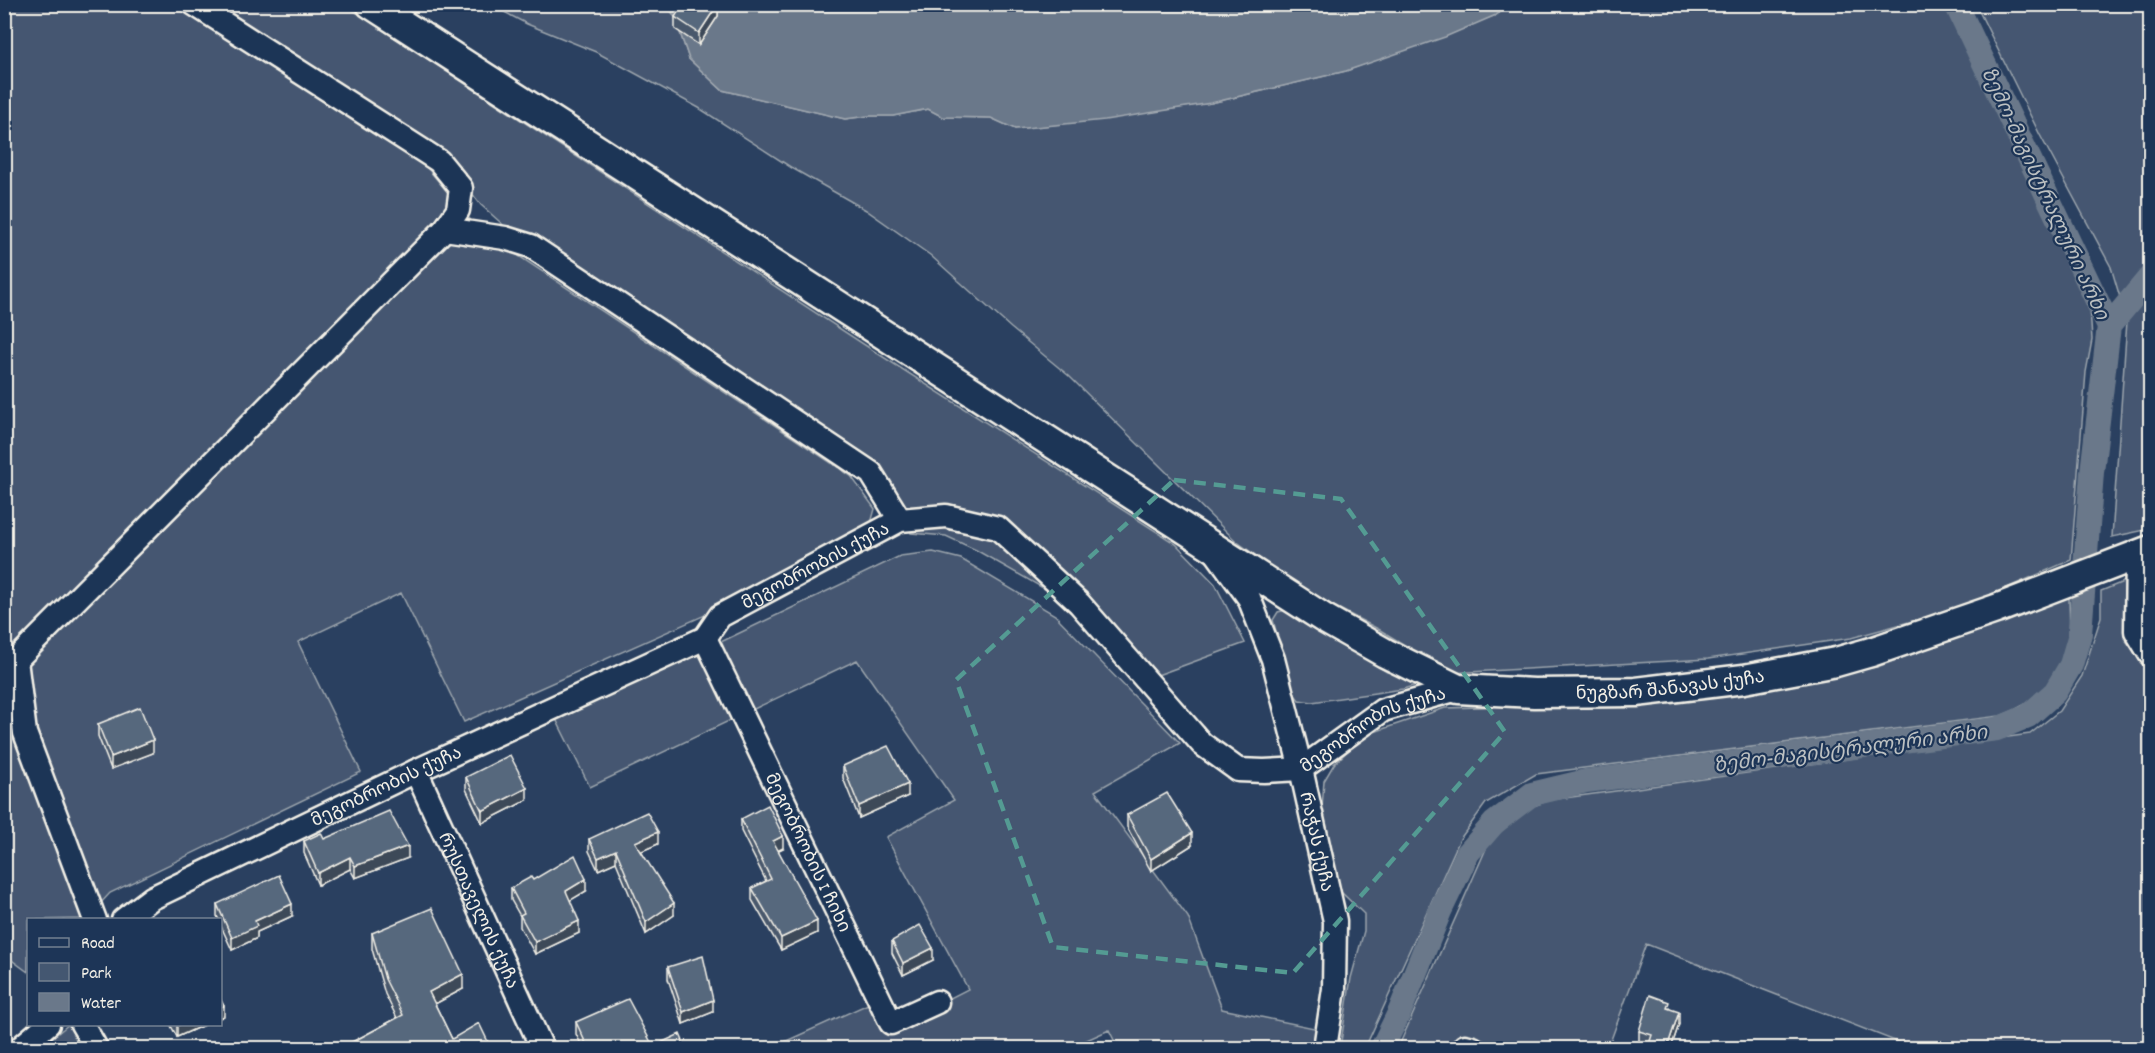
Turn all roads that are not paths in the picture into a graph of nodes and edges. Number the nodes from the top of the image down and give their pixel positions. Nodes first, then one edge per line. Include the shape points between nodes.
1 (194, 4) edge
2 (371, 4) edge
3 (446, 230) junction
4 (900, 520) junction
5 (1210, 545) junction
6 (2135, 556) edge
7 (705, 638) junction
8 (2151, 654) edge
9 (10, 661) edge
10 (1458, 689) junction
11 (1301, 769) junction
12 (416, 771) junction
13 (94, 918) edge
14 (126, 918) edge
15 (936, 1002) dead end
16 (46, 1026) edge
17 (83, 1026) edge
18 (20, 1048) edge
19 (96, 1048) edge
20 (542, 1048) edge
21 (1325, 1048) edge

1 - 3 street via 439,161 461,188 458,210
2 - 5 main road, ნუგზარ შანავას ქუჩა
3 - 4 street via 505,238 531,246 871,473
3 - 9 street
4 - 7 street, მეგობრობის ქუჩა via 720,616
4 - 11 street, მეგობრობის ქუჩა via 946,516 998,528 1079,603 1202,744 1238,770
5 - 10 main road, ნუგზარ შანავას ქუჩა via 1345,631
5 - 11 street, რაჭას ქუჩა via 1249,598 1273,659
6 - 8 street via 2136,631
6 - 10 main road, ნუგზარ შანავას ქუჩა via 1923,636 1836,662 1636,693
7 - 12 street, მეგობრობის ქუჩა
7 - 15 street, მეგობრობის I ჩიხი via 891,1023
9 - 13 street via 25,733
10 - 11 street, მეგობრობის ქუჩა via 1383,710
11 - 21 street, რაჭას ქუჩა via 1335,921 1334,989
12 - 14 street, მეგობრობის ქუჩა via 152,898
12 - 20 street, რუსთაველის ქუჩა
16 - 18 street
17 - 19 street

